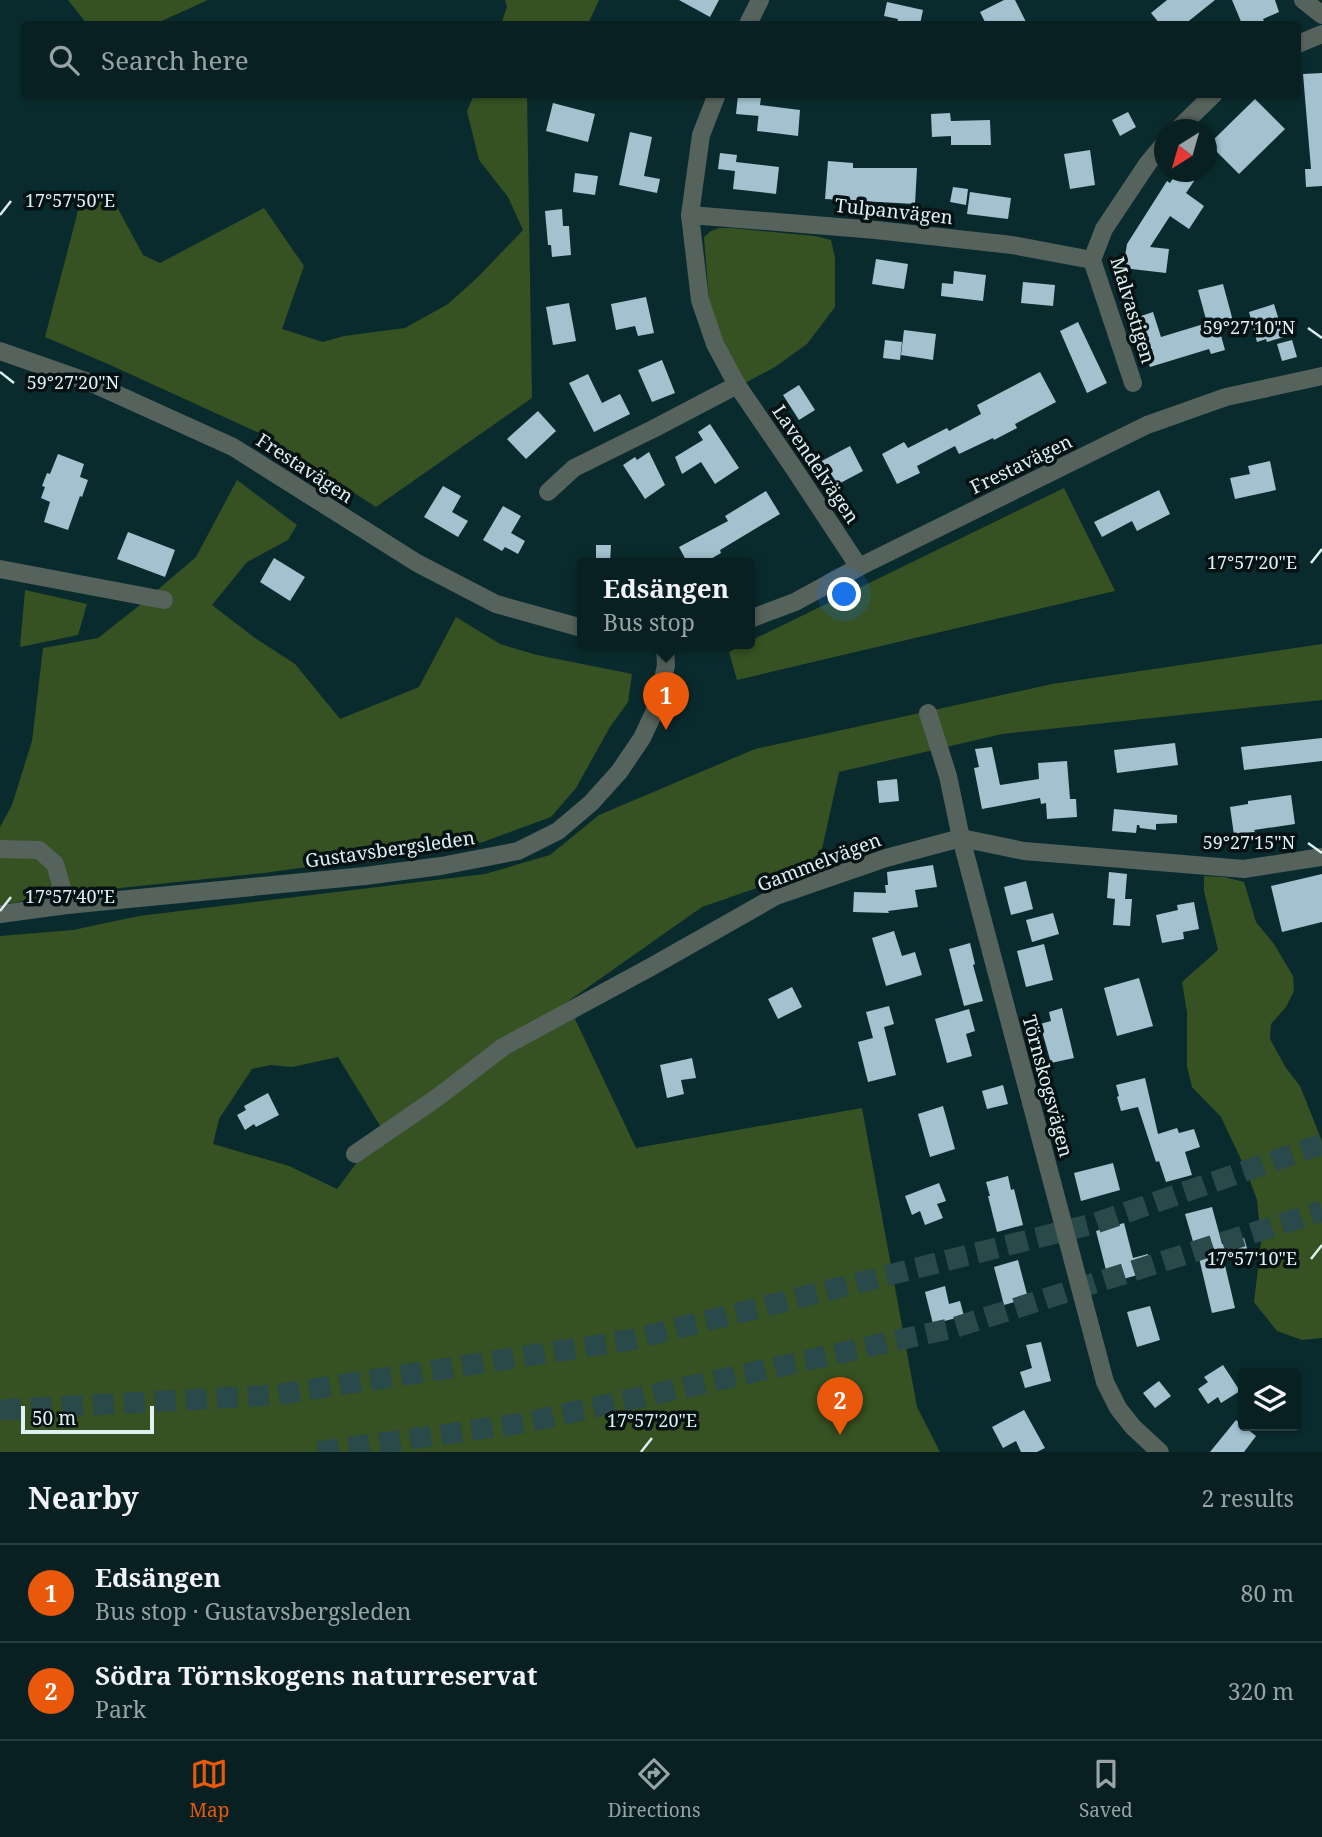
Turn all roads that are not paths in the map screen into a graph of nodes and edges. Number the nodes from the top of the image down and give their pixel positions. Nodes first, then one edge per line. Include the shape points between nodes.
1 (760, 0) edge
2 (1303, 0) edge
3 (1322, 16) edge
4 (750, 21) edge
5 (1322, 34) edge
6 (1301, 42) edge
7 (715, 98) edge
8 (1210, 98) edge
9 (1188, 119) edge
10 (1154, 157) edge
11 (690, 215) junction
12 (1092, 260) junction
13 (0, 351) edge
14 (1322, 376) edge
15 (1133, 383) dead end
16 (737, 385) junction
17 (548, 492) dead end
18 (859, 567) junction
19 (0, 569) edge
20 (164, 600) dead end
21 (755, 617) edge
22 (577, 627) edge
23 (664, 649) edge
24 (928, 713) dead end
25 (961, 838) junction
26 (0, 849) edge
27 (1322, 857) edge
28 (66, 905) junction
29 (0, 914) edge
30 (355, 1154) dead end
31 (1160, 1452) edge

1 - 4 street
2 - 3 street
5 - 6 street
7 - 11 street, Lavendelvägen via 701,135
8 - 9 street
10 - 12 street, Malvastigen via 1104,229
11 - 12 street, Tulpanvägen via 1012,245
11 - 16 street, Lavendelvägen via 700,300 715,344
12 - 15 street, Malvastigen
13 - 22 street, Frestavägen via 94,384 233,447 417,563 496,604
14 - 18 street, Frestavägen via 1226,397 1147,425
16 - 17 street via 574,468
16 - 18 street, Lavendelvägen
18 - 21 street, Frestavägen via 795,602
19 - 20 street
23 - 28 street, Gustavsbergsleden via 666,665 657,704 619,772 592,803 558,831 518,851 365,876
24 - 25 street, Törnskogsvägen
25 - 27 street, Gammelvägen via 1024,851 1244,869
25 - 30 street, Gammelvägen via 776,896 503,1047
25 - 31 street, Törnskogsvägen via 1105,1382 1118,1408
26 - 28 street via 39,850 55,864
28 - 29 street, Gustavsbergsleden

